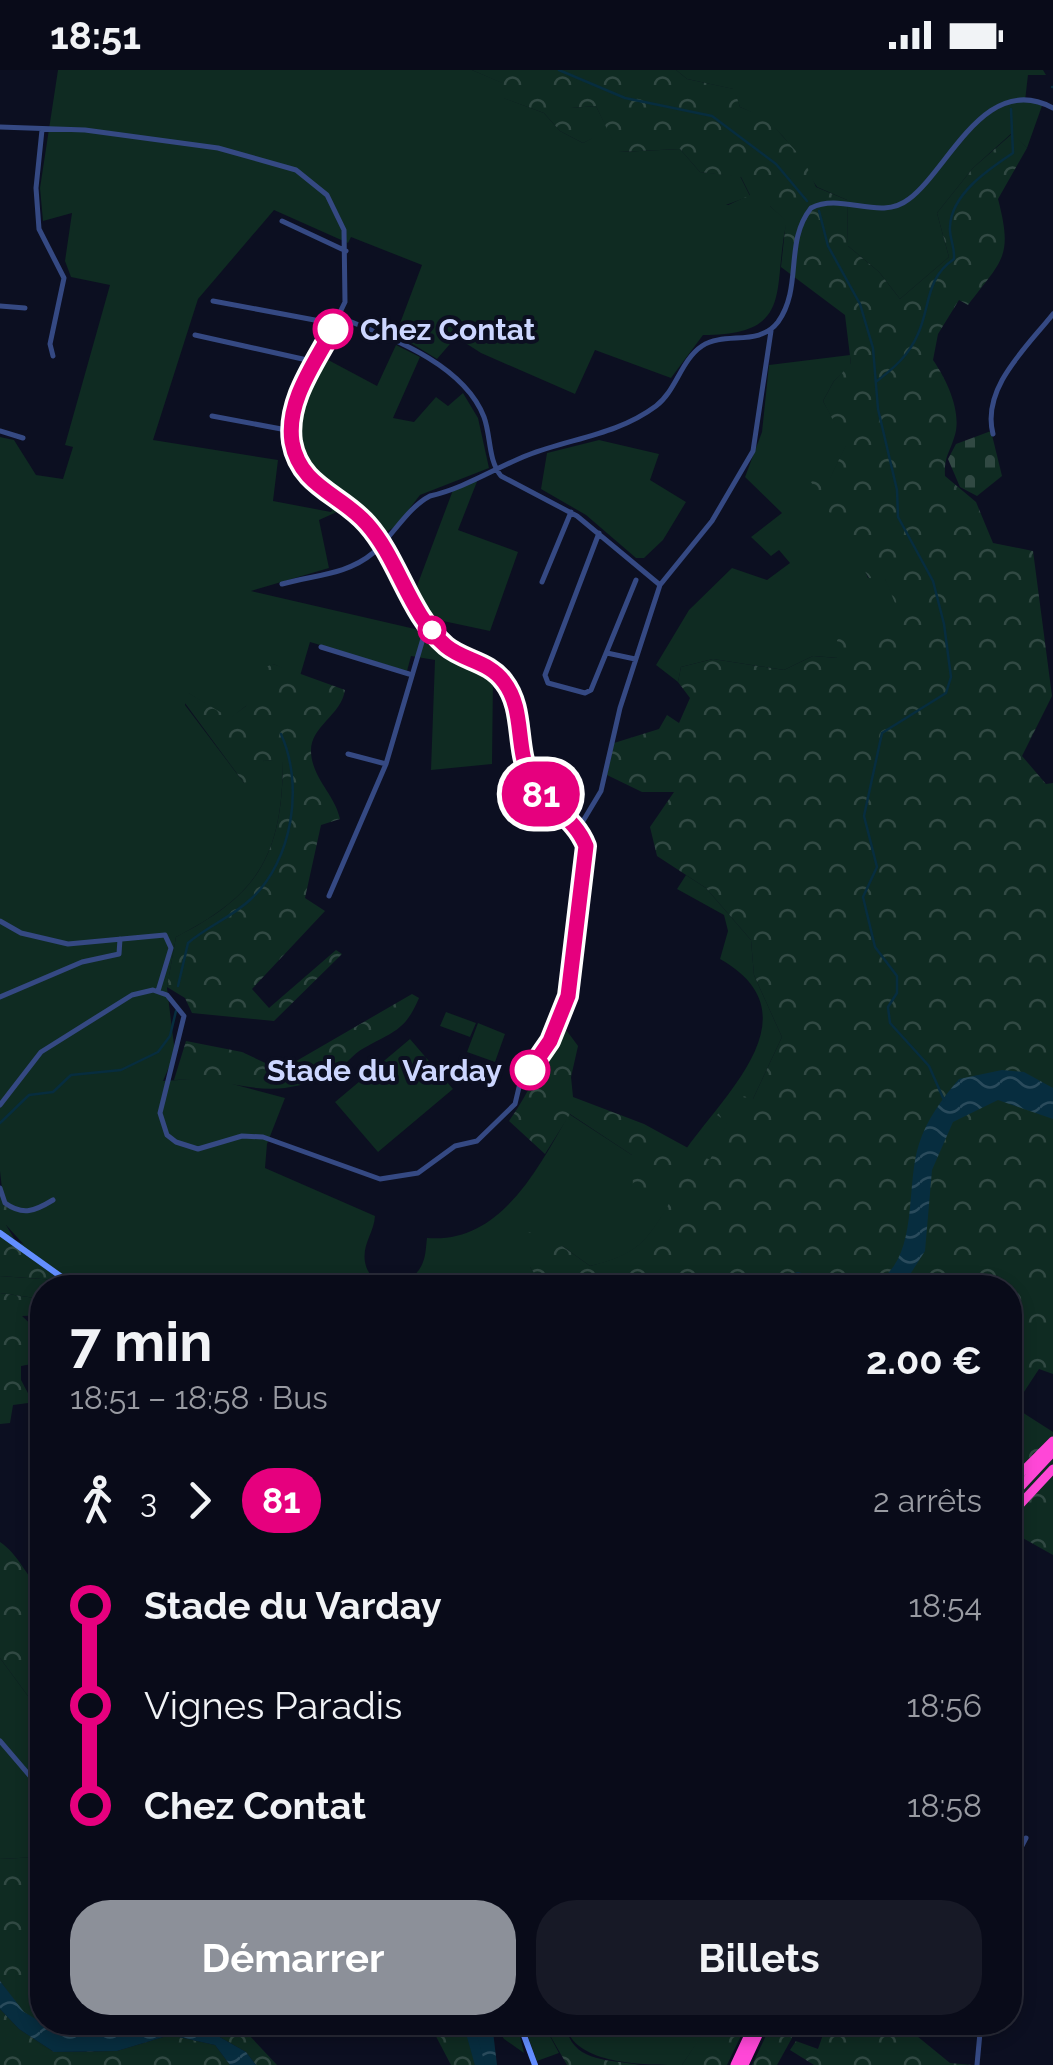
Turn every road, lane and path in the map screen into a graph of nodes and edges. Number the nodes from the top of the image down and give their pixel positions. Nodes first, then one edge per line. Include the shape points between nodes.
1 (1053, 108) edge
2 (0, 126) edge
3 (42, 130) junction
4 (282, 221) dead end
5 (346, 251) junction
6 (213, 301) dead end
7 (0, 306) edge
8 (25, 308) dead end
9 (1053, 314) edge
10 (338, 320) junction
11 (771, 331) junction
12 (195, 334) dead end
13 (52, 356) dead end
14 (316, 362) junction
15 (212, 416) dead end
16 (292, 431) junction
17 (0, 432) edge
18 (993, 434) dead end
19 (22, 438) dead end
20 (496, 470) junction
21 (571, 512) junction
22 (598, 533) junction
23 (382, 542) junction
24 (636, 580) dead end
25 (542, 582) dead end
26 (282, 584) dead end
27 (660, 585) junction
28 (427, 624) junction
29 (321, 648) dead end
30 (607, 653) junction
31 (635, 658) junction
32 (410, 674) junction
33 (348, 754) dead end
34 (386, 764) junction
35 (580, 826) junction
36 (330, 896) dead end
37 (0, 920) edge
38 (120, 939) junction
39 (158, 991) junction
40 (0, 997) edge
41 (0, 1105) edge
42 (0, 1188) edge
43 (53, 1200) dead end
44 (0, 1232) edge
45 (59, 1275) edge
46 (1053, 1432) edge
47 (1053, 1442) edge
48 (1053, 1452) edge
49 (1024, 1467) junction
50 (1022, 1469) edge
51 (1053, 1469) edge
52 (1022, 1485) edge
53 (1022, 1501) edge
54 (0, 1741) edge
55 (30, 1776) edge
56 (1026, 1838) dead end
57 (1022, 1846) edge
58 (524, 2035) edge
59 (749, 2035) edge
60 (758, 2035) edge
61 (979, 2035) edge
62 (535, 2065) edge
63 (735, 2065) edge
64 (744, 2065) edge
65 (977, 2065) edge

1 - 11 street via 1036,100 987,114 899,206 814,206 795,237 790,296
2 - 3 street
3 - 5 street via 192,144 296,170 334,206
3 - 13 street via 39,229 64,278
4 - 5 street
5 - 10 street
6 - 10 street
7 - 8 street
9 - 18 street via 1001,384
10 - 14 street
10 - 20 street via 410,348 463,388 482,413
11 - 20 street via 702,346 662,400 624,427
11 - 27 street via 749,462
12 - 14 street
14 - 16 street via 296,398
15 - 16 street
16 - 23 street via 310,480
17 - 19 street
20 - 21 street
20 - 23 street via 422,500
21 - 22 street
21 - 25 street
22 - 27 street
22 - 30 street via 544,678 588,692
23 - 26 street via 343,570
23 - 28 street
24 - 30 street
27 - 31 street
28 - 32 street
28 - 35 street via 446,646 506,684 531,778
29 - 32 street
30 - 31 street
31 - 35 street via 600,791
32 - 34 street
33 - 34 street
34 - 36 street
35 - 39 street via 587,867 572,978 550,1041 522,1079 514,1104 477,1141 455,1146 418,1173 380,1178 263,1137 198,1148 170,1138 160,1113 184,1016 176,1001
37 - 38 street via 21,933 68,944
38 - 39 street via 153,933 169,938
38 - 40 street via 119,954 82,962
39 - 41 street via 132,994 50,1046
42 - 43 street via 18,1210 34,1212
44 - 45 street
46 - 49 highway
47 - 49 highway
48 - 52 highway
49 - 50 highway
51 - 53 highway
54 - 55 street
56 - 57 street
58 - 62 street
59 - 63 highway
60 - 64 highway
61 - 65 street

